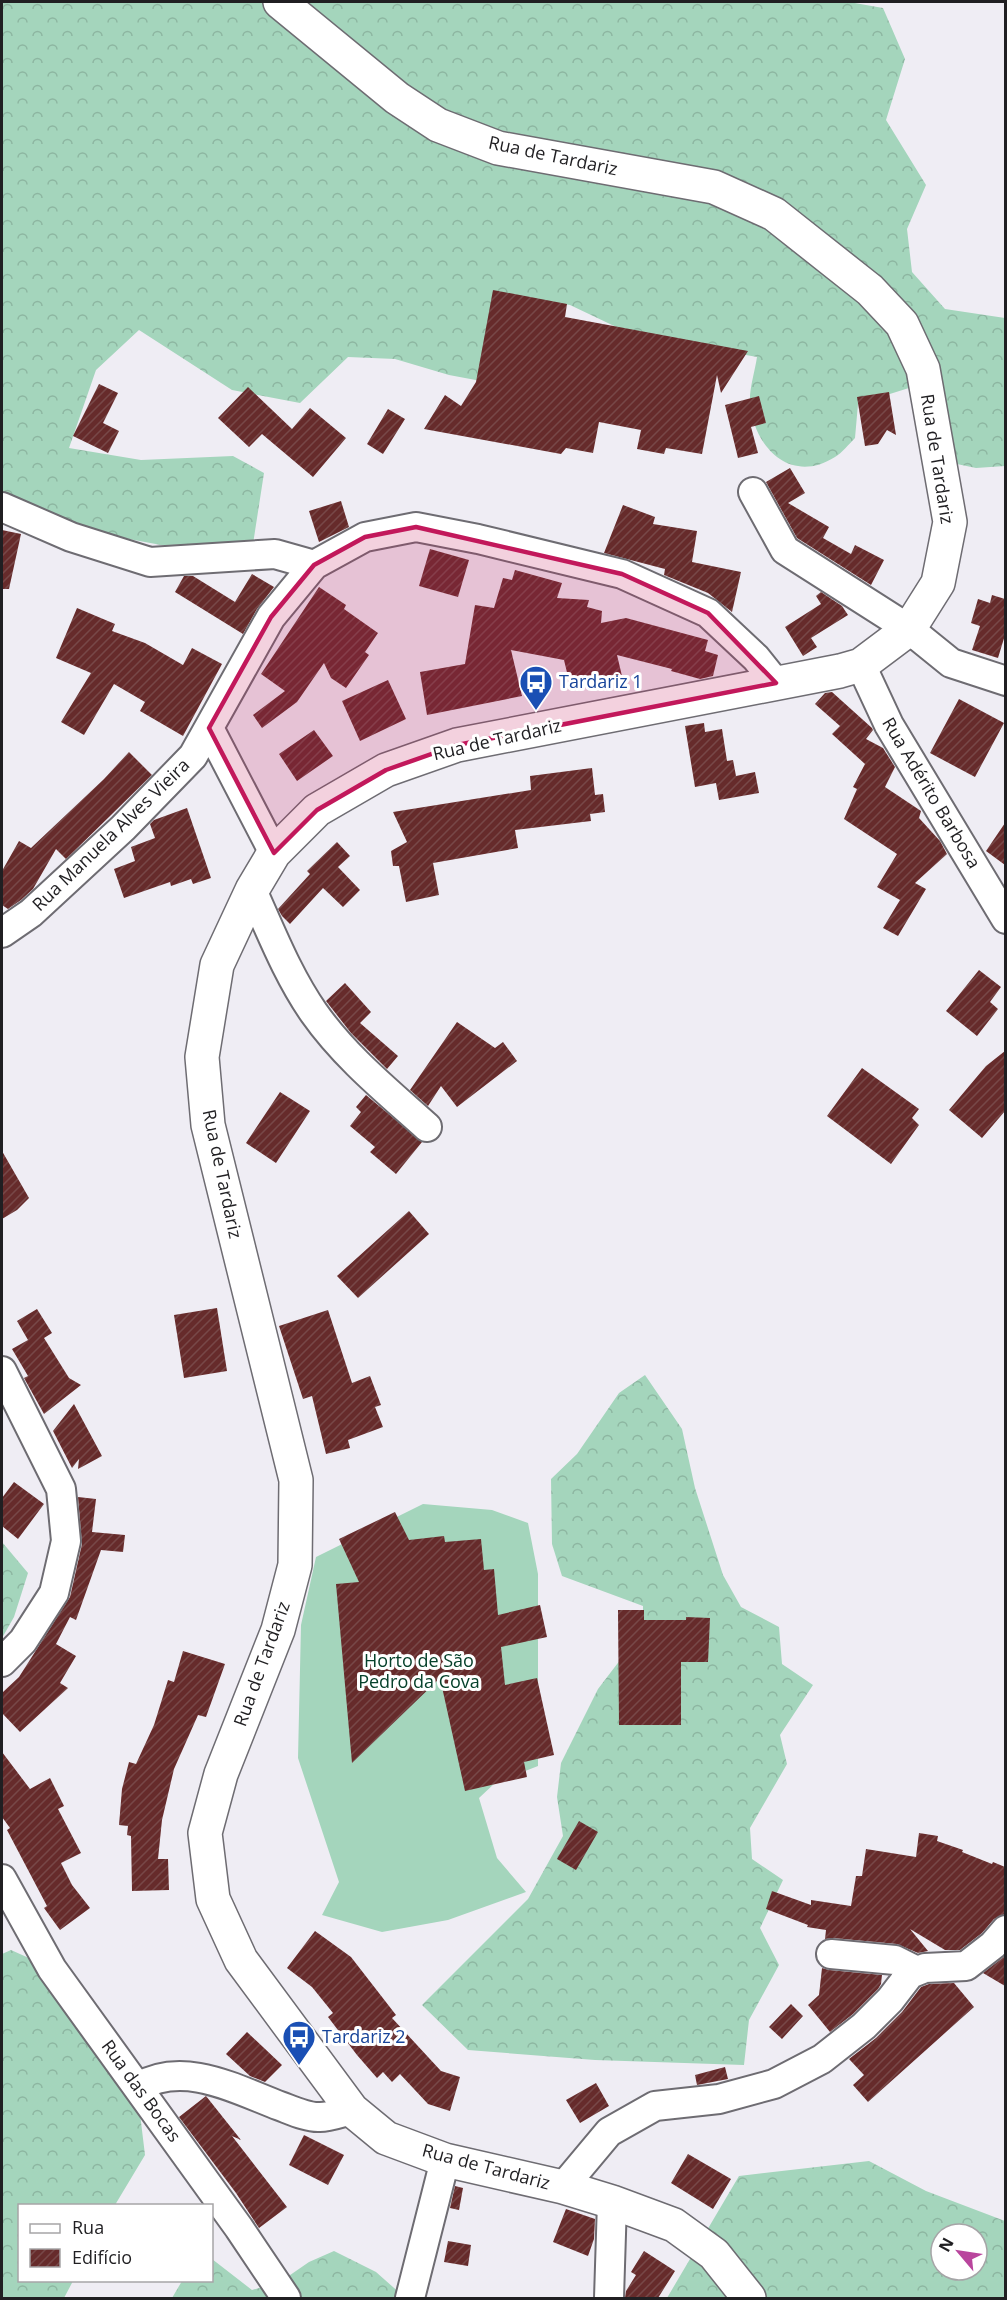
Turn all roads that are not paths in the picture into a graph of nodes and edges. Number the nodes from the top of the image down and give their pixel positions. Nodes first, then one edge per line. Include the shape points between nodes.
1 (280, 2) edge
2 (753, 492) dead end
3 (2, 507) edge
4 (314, 566) junction
5 (909, 629) junction
6 (861, 664) junction
7 (1005, 681) edge
8 (776, 683) junction
9 (209, 728) junction
10 (274, 853) junction
11 (252, 890) junction
12 (1005, 919) edge
13 (2, 933) edge
14 (427, 1127) dead end
15 (2, 1371) edge
16 (2, 1662) edge
17 (2, 1879) edge
18 (1005, 1930) edge
19 (831, 1954) dead end
20 (917, 1971) junction
21 (138, 2087) junction
22 (352, 2110) junction
23 (445, 2160) junction
24 (563, 2187) junction
25 (612, 2202) junction
26 (286, 2298) edge
27 (410, 2298) edge
28 (609, 2298) edge
29 (749, 2298) edge

1 - 5 main road, Rua de Tardariz via 397,98 438,125 498,148 714,187 774,214 870,290 902,324 923,369 950,522 938,583
2 - 5 street via 785,550
3 - 4 street via 71,537 150,562 275,554
4 - 8 street via 365,537 416,527 622,574 708,613 756,658
4 - 9 street, Rua Manuela Alves Vieira via 271,617
5 - 6 main road, Rua de Tardariz
5 - 7 street via 951,663
6 - 8 main road, Rua de Tardariz
6 - 12 street, Rua Adérito Barbosa via 889,725
8 - 10 main road, Rua de Tardariz via 457,745 386,770 317,810
9 - 10 street
9 - 13 street, Rua Manuela Alves Vieira via 193,756 123,828 31,913
10 - 11 main road, Rua de Tardariz
11 - 14 street via 285,963 314,1012 351,1059
11 - 22 main road, Rua de Tardariz via 217,965 202,1057 208,1125 296,1480 295,1565 278,1630 221,1774 205,1833 213,1899 241,1960
15 - 16 street via 61,1489 66,1541 54,1593 23,1641
17 - 21 street, Rua das Bocas via 52,1969
18 - 20 street via 966,1966
19 - 20 street via 895,1960
20 - 24 street via 864,2026 822,2059 774,2084 719,2099 655,2106 609,2132
21 - 22 street via 152,2078 179,2074 215,2081 319,2117
21 - 26 street, Rua das Bocas
22 - 23 main road, Rua de Tardariz via 386,2138
23 - 24 main road, Rua de Tardariz
23 - 27 street
24 - 25 main road, Rua de Tardariz
25 - 28 street
25 - 29 main road, Rua de Tardariz via 674,2225 714,2254

